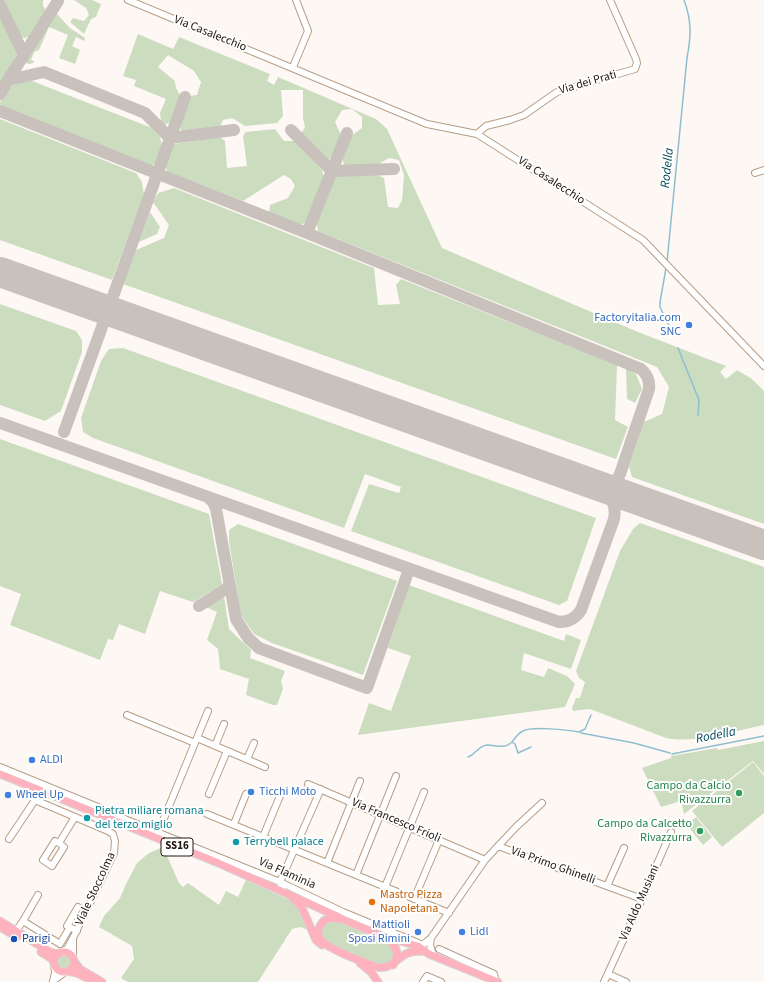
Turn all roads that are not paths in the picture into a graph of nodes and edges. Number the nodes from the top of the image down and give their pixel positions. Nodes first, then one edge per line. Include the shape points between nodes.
1 (128, 0) edge
2 (296, 0) edge
3 (610, 0) edge
4 (293, 68) junction
5 (478, 134) junction
6 (764, 170) edge
7 (755, 173) dead end
8 (764, 366) edge
9 (208, 711) dead end
10 (127, 715) dead end
11 (224, 724) dead end
12 (196, 741) junction
13 (254, 743) dead end
14 (215, 746) junction
15 (227, 751) junction
16 (247, 760) junction
17 (0, 767) edge
18 (265, 767) dead end
19 (0, 774) edge
20 (396, 776) dead end
21 (360, 781) dead end
22 (308, 784) dead end
23 (321, 789) junction
24 (282, 791) dead end
25 (424, 792) dead end
26 (209, 794) dead end
27 (246, 794) dead end
28 (351, 802) junction
29 (542, 803) dead end
30 (84, 806) junction
31 (207, 814) dead end
32 (380, 814) junction
33 (75, 817) junction
34 (234, 824) junction
35 (410, 827) junction
36 (671, 832) dead end
37 (158, 833) junction
38 (263, 836) junction
39 (9, 839) dead end
40 (439, 840) junction
41 (59, 843) dead end
42 (498, 846) junction
43 (624, 848) dead end
44 (294, 849) junction
45 (485, 860) junction
46 (327, 863) junction
47 (356, 875) junction
48 (280, 882) junction
49 (608, 886) junction
50 (385, 887) junction
51 (286, 893) junction
52 (38, 895) dead end
53 (414, 899) junction
54 (642, 899) junction
55 (78, 907) dead end
56 (449, 913) junction
57 (342, 919) junction
58 (0, 921) edge
59 (23, 921) junction
60 (0, 927) edge
61 (70, 927) junction
62 (16, 931) junction
63 (76, 931) junction
64 (73, 938) junction
65 (385, 938) junction
66 (431, 938) junction
67 (421, 946) junction
68 (439, 949) dead end
69 (336, 950) junction
70 (59, 953) junction
71 (433, 955) junction
72 (354, 958) junction
73 (73, 959) junction
74 (54, 964) junction
75 (390, 966) junction
76 (66, 972) junction
77 (608, 974) junction
78 (425, 979) edge
79 (53, 981) edge
80 (94, 982) edge
81 (102, 982) edge
82 (379, 982) edge
83 (441, 982) edge
84 (497, 982) edge
85 (604, 982) edge
86 (626, 982) edge

1 - 4 street, Via Casalecchio
2 - 4 street via 308,30
3 - 5 street, Via dei Prati via 636,59 635,69 557,92 524,115 486,126
4 - 5 street, Via Casalecchio via 427,124
5 - 8 street, Via Casalecchio via 643,240
6 - 7 street
9 - 12 street
10 - 12 street
11 - 14 street
12 - 14 street
12 - 37 street
13 - 16 street
14 - 15 street
15 - 16 street
15 - 26 street
16 - 18 street
17 - 30 street, Via Flaminia
19 - 30 main road, Via Flaminia / SS16
20 - 32 street
21 - 28 street
22 - 23 street, Via Francesco Frioli
23 - 28 street, Via Francesco Frioli
23 - 44 street
24 - 38 street
25 - 35 street
27 - 34 street
28 - 32 street, Via Francesco Frioli
28 - 46 street
29 - 42 street
30 - 37 street, Via Flaminia via 98,807
30 - 51 main road, Via Flaminia / SS16
31 - 34 street
32 - 35 street, Via Francesco Frioli
32 - 47 street
33 - 39 street, Viale Stoccolma via 34,800
33 - 41 street
33 - 63 street, Viale Stoccolma via 112,834 116,848
34 - 38 street
35 - 40 street, Via Francesco Frioli
35 - 50 street
36 - 54 street, Via Aldo Musiani
37 - 48 street, Via Flaminia
38 - 44 street
40 - 45 street, Via Francesco Frioli
40 - 53 street
42 - 45 street
42 - 49 street, Via Primo Ghinelli
43 - 49 street, Via Primo Ghinelli
44 - 46 street
44 - 48 street
45 - 56 street
46 - 47 street
47 - 50 street
48 - 51 street
48 - 67 street, Via Flaminia
49 - 54 street, Via Primo Ghinelli
50 - 53 street
51 - 57 main road, Via Flaminia / SS16
51 - 69 main road, Via Flaminia / SS16 via 302,908 316,940
52 - 59 street
53 - 56 street
54 - 77 street, Via Aldo Musiani
55 - 61 street via 67,926
56 - 66 street
57 - 65 main road, Via Flaminia / SS16
57 - 69 main road, Via Flaminia / SS16 via 326,920 319,929 322,941
58 - 62 main road
59 - 61 street via 60,944
59 - 62 street
60 - 74 main road via 47,955
61 - 63 street
62 - 70 main road via 50,952
63 - 64 street, Viale Stoccolma
64 - 70 street, Viale Stoccolma via 67,949
64 - 73 street, Viale Stoccolma
65 - 67 main road, Via Flaminia / SS16
65 - 75 main road, Via Flaminia / SS16 via 394,944 396,950 397,956
66 - 67 street
66 - 71 street
67 - 71 main road, Via Flaminia / SS16
67 - 75 main road
68 - 84 street, Via Flaminia via 494,974
69 - 72 main road, Via Flaminia / SS16
70 - 73 main road via 67,952
70 - 74 main road
71 - 84 main road, Via Flaminia / SS16
72 - 75 main road, Via Flaminia / SS16 via 377,967
72 - 82 main road
73 - 76 main road via 72,968
73 - 81 main road via 80,969
74 - 76 main road via 58,970
74 - 79 street
75 - 82 main road via 382,973
76 - 79 street
76 - 80 main road via 77,973
77 - 85 street, Via Aldo Musiani
77 - 86 street
78 - 83 street

